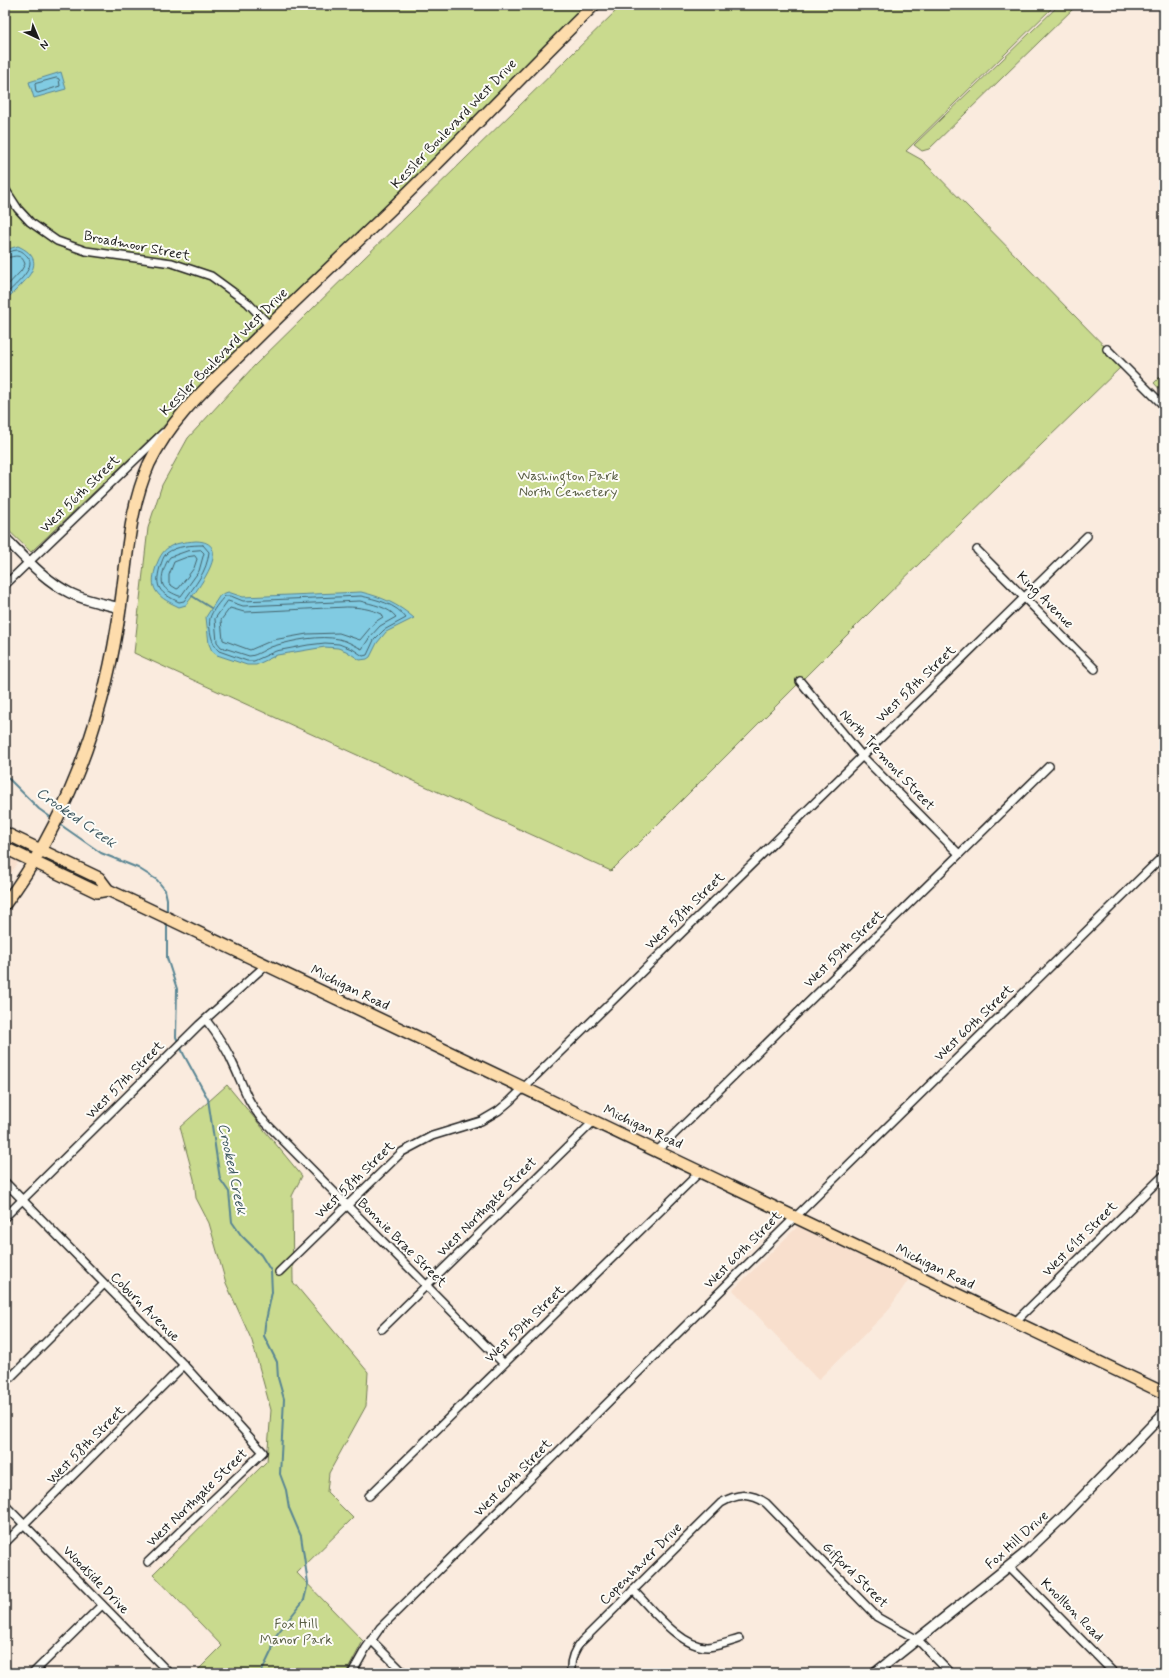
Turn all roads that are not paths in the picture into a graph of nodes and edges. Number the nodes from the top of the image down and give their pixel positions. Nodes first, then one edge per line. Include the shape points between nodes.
1 (594, 5) edge
2 (5, 189) edge
3 (270, 325) junction
4 (1107, 349) dead end
5 (1164, 406) edge
6 (174, 423) junction
7 (1087, 536) dead end
8 (5, 538) edge
9 (977, 550) dead end
10 (29, 562) junction
11 (5, 585) edge
12 (1023, 597) junction
13 (120, 608) junction
14 (1095, 669) dead end
15 (800, 681) dead end
16 (862, 756) junction
17 (1049, 766) dead end
18 (5, 833) edge
19 (5, 848) edge
20 (40, 850) junction
21 (959, 854) junction
22 (1164, 855) edge
23 (34, 862) junction
24 (108, 890) junction
25 (5, 904) edge
26 (266, 965) junction
27 (206, 1020) junction
28 (523, 1088) junction
29 (594, 1121) junction
30 (657, 1151) junction
31 (700, 1171) junction
32 (1164, 1175) edge
33 (5, 1182) edge
34 (22, 1200) junction
35 (347, 1205) junction
36 (796, 1216) junction
37 (5, 1217) edge
38 (279, 1272) dead end
39 (104, 1284) junction
40 (426, 1286) junction
41 (1015, 1322) junction
42 (382, 1329) dead end
43 (503, 1364) junction
44 (184, 1365) junction
45 (5, 1383) edge
46 (1164, 1393) edge
47 (1164, 1413) edge
48 (263, 1452) joint
49 (744, 1495) joint
50 (368, 1496) dead end
51 (5, 1505) edge
52 (24, 1524) junction
53 (5, 1543) edge
54 (148, 1562) dead end
55 (1009, 1566) junction
56 (633, 1590) junction
57 (102, 1605) junction
58 (739, 1639) dead end
59 (371, 1640) junction
60 (918, 1640) junction
61 (571, 1669) edge
62 (33, 1673) edge
63 (169, 1673) edge
64 (352, 1673) edge
65 (404, 1673) edge
66 (875, 1673) edge
67 (950, 1673) edge
68 (1114, 1673) edge

1 - 3 main road, Kessler Boulevard West Drive via 398,203
2 - 3 street, Broadmoor Street via 30,222 57,241 86,251 172,263 211,276 248,303
3 - 6 main road, Kessler Boulevard West Drive
4 - 5 street
6 - 10 street, West 56th Street
6 - 13 main road, Kessler Boulevard West Drive via 159,445 135,504
7 - 12 street, West 58th Street
8 - 10 street
9 - 12 street, King Avenue
10 - 11 street, West 56th Street
10 - 13 street via 47,579 72,594
12 - 14 street, King Avenue
12 - 16 street, West 58th Street
13 - 20 main road, Kessler Boulevard West Drive via 105,689 81,763
15 - 16 street, North Tremont Street
16 - 21 street, North Tremont Street
16 - 28 street, West 58th Street
17 - 21 street, West 59th Street
18 - 20 main road, Michigan Road
19 - 23 main road, Michigan Road
20 - 23 main road, Kessler Boulevard West Drive
20 - 24 main road, Michigan Road via 99,878
21 - 30 street, West 59th Street
22 - 36 street, West 60th Street
23 - 24 main road, Michigan Road via 98,892
23 - 25 main road, Kessler Boulevard West Drive
24 - 26 main road, Michigan Road
26 - 27 street, West 57th Street
26 - 28 main road, Michigan Road
27 - 34 street, West 57th Street
27 - 35 street, Bonnie Brae Street via 229,1056 254,1109
28 - 29 main road, Michigan Road
28 - 35 street, West 58th Street via 481,1122 432,1136 407,1148
29 - 30 main road, Michigan Road
29 - 40 street, West Northgate Street
30 - 31 main road, Michigan Road
31 - 36 main road, Michigan Road
31 - 43 street, West 59th Street
32 - 41 street, West 61st Street
33 - 34 street, Coburn Avenue
34 - 37 street, West 57th Street
34 - 39 street, Coburn Avenue
35 - 38 street, West 58th Street
35 - 40 street, Bonnie Brae Street
36 - 41 main road, Michigan Road
36 - 59 street, West 60th Street
39 - 44 street, Coburn Avenue
39 - 45 street
40 - 42 street, West Northgate Street
40 - 43 street, Bonnie Brae Street
41 - 46 main road, Michigan Road
43 - 50 street, West 59th Street
44 - 48 street, Coburn Avenue
44 - 52 street, West 58th Street
47 - 55 street, Fox Hill Drive via 1065,1515
48 - 54 street, West Northgate Street
49 - 56 street, Copenhaver Drive via 734,1496 721,1503
49 - 60 street, Gifford Street via 766,1503 877,1617
51 - 52 street, Woodside Drive
52 - 53 street, West 58th Street
52 - 57 street, Woodside Drive
55 - 60 street, Fox Hill Drive
55 - 68 street, Knollton Road
56 - 58 street via 688,1642 709,1647
56 - 61 street, Copenhaver Drive via 577,1647 573,1654
57 - 62 street
57 - 63 street, Woodside Drive
59 - 64 street, West 60th Street
59 - 65 street
60 - 66 street, Fox Hill Drive
60 - 67 street, Gifford Street

